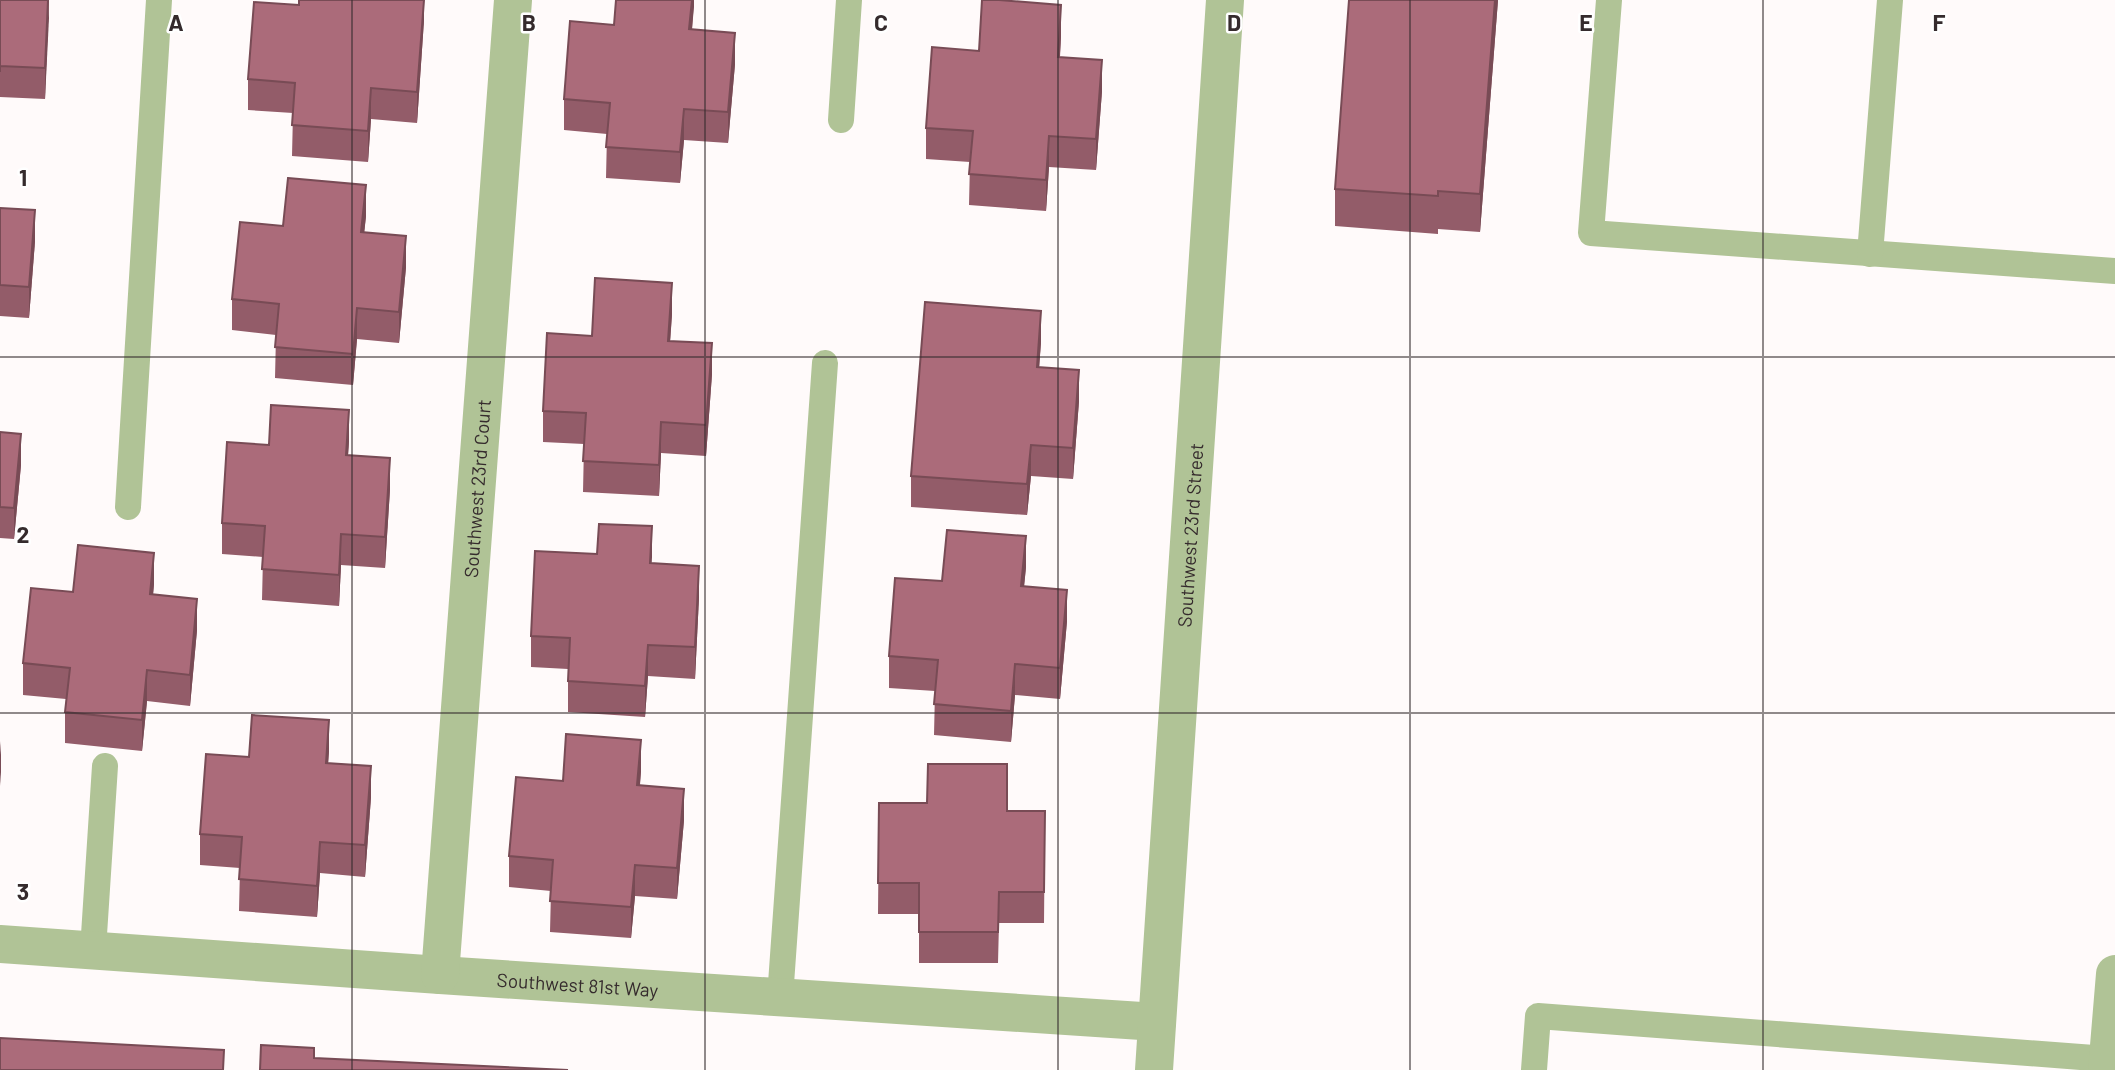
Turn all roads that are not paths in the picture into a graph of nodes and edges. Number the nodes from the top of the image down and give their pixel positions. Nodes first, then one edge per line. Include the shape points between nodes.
1 (159, 0) edge
2 (513, 0) edge
3 (849, 0) edge
4 (1225, 0) edge
5 (1609, 0) edge
6 (1890, 0) edge
7 (841, 120) dead end
8 (1870, 254) junction
9 (2115, 271) edge
10 (825, 363) dead end
11 (128, 507) dead end
12 (105, 766) dead end
13 (0, 944) edge
14 (93, 950) junction
15 (2115, 974) edge
16 (440, 975) junction
17 (780, 998) junction
18 (1157, 1022) junction
19 (1982, 1060) edge
20 (2107, 1065) edge
21 (1154, 1070) edge
22 (1534, 1070) edge

1 - 11 lane
2 - 16 street, Southwest 23rd Court
3 - 7 lane
4 - 18 street, Southwest 23rd Street
5 - 8 lane via 1591,233
6 - 8 lane
8 - 9 lane
10 - 17 lane
12 - 14 lane
13 - 14 street, Southwest 81st Way
14 - 16 street, Southwest 81st Way
15 - 20 street
16 - 17 street, Southwest 81st Way
17 - 18 street, Southwest 81st Way
18 - 21 street, Southwest 23rd Street
19 - 20 lane
19 - 22 lane via 1538,1016

